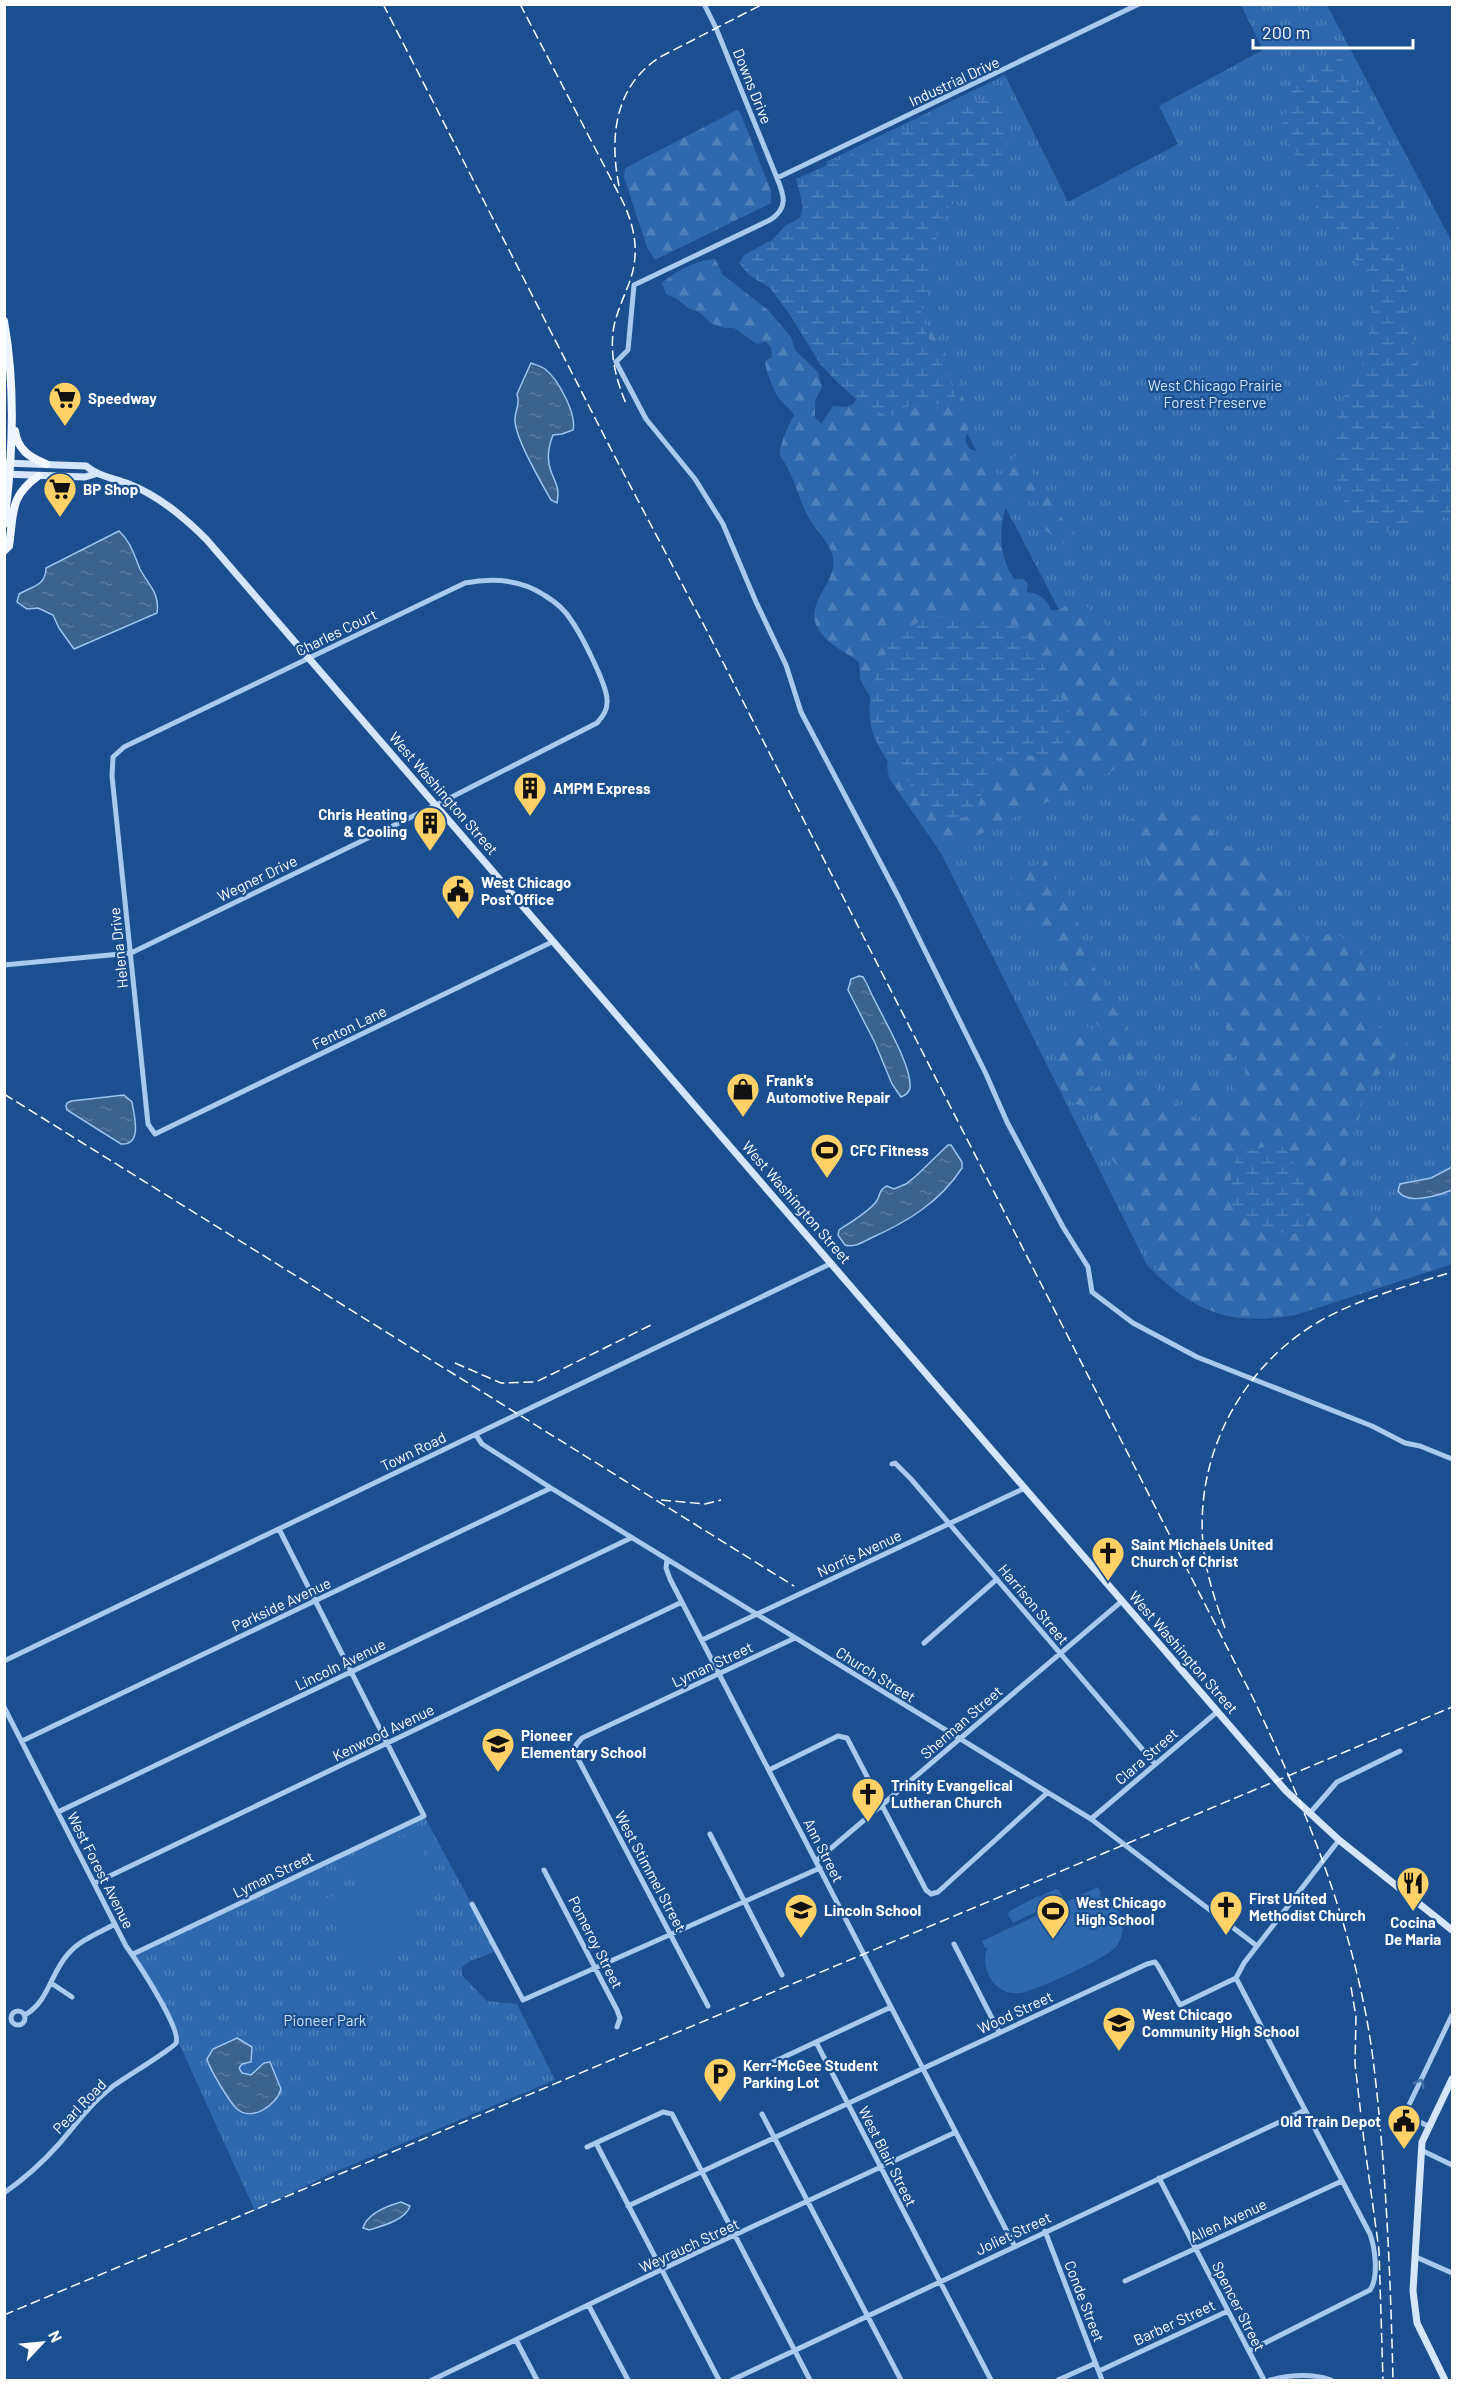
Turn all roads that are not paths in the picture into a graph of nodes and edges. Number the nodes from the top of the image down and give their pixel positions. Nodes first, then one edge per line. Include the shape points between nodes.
1 (704, 4) edge
2 (1139, 4) edge
3 (777, 178) junction
4 (4, 321) edge
5 (11, 414) junction
6 (7, 463) edge
7 (46, 464) junction
8 (7, 474) edge
9 (95, 474) junction
10 (38, 476) junction
11 (4, 524) edge
12 (4, 550) edge
13 (571, 618) joint
14 (310, 658) junction
15 (113, 757) joint
16 (436, 805) junction
17 (554, 941) junction
18 (131, 953) junction
19 (4, 965) edge
20 (155, 1134) joint
21 (832, 1263) junction
22 (476, 1435) junction
23 (1452, 1459) edge
24 (892, 1464) dead end
25 (551, 1488) junction
26 (1025, 1488) junction
27 (950, 1524) junction
28 (279, 1529) junction
29 (631, 1538) junction
30 (667, 1560) junction
31 (997, 1579) junction
32 (316, 1601) junction
33 (1122, 1601) junction
34 (682, 1602) junction
35 (758, 1615) junction
36 (795, 1638) junction
37 (702, 1640) junction
38 (924, 1643) dead end
39 (1060, 1653) junction
40 (4, 1661) edge
41 (352, 1672) junction
42 (720, 1675) junction
43 (4, 1707) edge
44 (1216, 1712) junction
45 (959, 1740) junction
46 (22, 1741) junction
47 (388, 1743) junction
48 (576, 1746) joint
49 (1400, 1751) dead end
50 (1155, 1764) junction
51 (769, 1770) junction
52 (1047, 1793) junction
53 (883, 1806) junction
54 (58, 1812) junction
55 (1310, 1813) junction
56 (1091, 1819) junction
57 (710, 1834) dead end
58 (1339, 1840) junction
59 (816, 1862) junction
60 (820, 1868) junction
61 (544, 1870) dead end
62 (95, 1883) junction
63 (745, 1902) junction
64 (472, 1904) dead end
65 (115, 1924) junction
66 (1452, 1930) edge
67 (671, 1935) junction
68 (954, 1944) dead end
69 (1257, 1946) junction
70 (133, 1954) junction
71 (596, 1968) junction
72 (782, 1975) dead end
73 (1236, 1978) junction
74 (51, 1983) junction
75 (72, 1997) dead end
76 (708, 2006) dead end
77 (891, 2007) junction
78 (25, 2014) dead end
79 (1452, 2015) edge
80 (617, 2027) dead end
81 (999, 2032) junction
82 (816, 2042) junction
83 (176, 2043) joint
84 (769, 2064) dead end
85 (923, 2068) junction
86 (1452, 2079) edge
87 (848, 2103) junction
88 (1305, 2110) junction
89 (762, 2114) dead end
90 (1430, 2127) junction
91 (956, 2132) junction
92 (775, 2136) junction
93 (596, 2143) junction
94 (587, 2147) dead end
95 (1421, 2150) junction
96 (1452, 2165) edge
97 (882, 2168) junction
98 (702, 2172) junction
99 (1159, 2178) junction
100 (1342, 2181) junction
101 (4, 2193) edge
102 (808, 2202) junction
103 (628, 2206) junction
104 (1045, 2231) junction
105 (735, 2236) junction
106 (1014, 2246) junction
107 (1196, 2248) junction
108 (1416, 2257) junction
109 (662, 2271) junction
110 (1452, 2273) edge
111 (940, 2281) junction
112 (1125, 2281) dead end
113 (589, 2306) junction
114 (1227, 2310) junction
115 (867, 2316) junction
116 (516, 2340) junction
117 (794, 2350) junction
118 (1249, 2351) junction
119 (1096, 2362) junction
120 (1099, 2371) junction
121 (432, 2380) edge
122 (537, 2380) edge
123 (628, 2380) edge
124 (719, 2380) edge
125 (732, 2380) edge
126 (810, 2380) edge
127 (901, 2380) edge
128 (991, 2380) edge
129 (1058, 2380) edge
130 (1102, 2380) edge
131 (1264, 2380) edge
132 (1270, 2380) edge
133 (1331, 2380) edge
134 (1445, 2380) edge

1 - 3 street, Downs Drive
2 - 3 street, Industrial Drive
3 - 23 street, Downs Drive via 784,202 777,216 634,285 628,350 616,362 646,419 695,479 723,525 786,665 801,712 898,896 1007,1122 1088,1267 1092,1292 1133,1323 1187,1353
4 - 5 main road
5 - 6 main road
5 - 7 main road via 21,449
6 - 7 main road, West Washington Street
6 - 8 main road
7 - 9 main road, West Washington Street via 86,466
8 - 10 main road, West Washington Street
8 - 11 main road
9 - 10 main road, West Washington Street
9 - 14 main road, West Washington Street via 135,487 183,517
10 - 12 main road via 24,486 16,499 9,546
13 - 14 street, Charles Court via 543,594 510,581 490,579 465,583
13 - 16 street, Wegner Drive via 604,686 606,713 597,723
14 - 15 street, Charles Court via 124,747
14 - 16 main road, West Washington Street
15 - 18 street, Helena Drive
16 - 17 main road, West Washington Street
16 - 18 street, Wegner Drive
17 - 20 street, Fenton Lane
17 - 21 main road, West Washington Street
18 - 19 street, Wegner Drive
18 - 20 street, Helena Drive via 148,1124
21 - 22 street, Town Road
21 - 26 main road, West Washington Street
22 - 25 street, Church Street via 482,1443
22 - 28 street, Town Road
24 - 27 street, Harrison Street via 911,1479
25 - 29 street, Church Street
25 - 32 street, Parkside Avenue
26 - 27 street, Norris Avenue
26 - 33 main road, West Washington Street
27 - 31 street, Harrison Street
27 - 35 street, Norris Avenue
28 - 32 street
28 - 40 street, Town Road
29 - 30 street, Church Street
29 - 41 street, Lincoln Avenue
30 - 34 street, Ann Street via 666,1569
30 - 35 street, Church Street
31 - 38 street
31 - 39 street, Harrison Street
32 - 41 street
32 - 46 street, Parkside Avenue
33 - 39 street, Sherman Street
33 - 44 main road, West Washington Street
34 - 37 street, Ann Street
34 - 47 street, Kenwood Avenue
35 - 36 street, Church Street
35 - 37 street, Norris Avenue
36 - 42 street, Lyman Street
36 - 45 street, Church Street
37 - 42 street, Ann Street
39 - 45 street, Sherman Street
39 - 50 street, Harrison Street
41 - 47 street
41 - 54 street, Lincoln Avenue
42 - 48 street, Lyman Street via 582,1738
42 - 51 street, Ann Street
43 - 46 street, West Forest Avenue
44 - 50 street, Clara Street
44 - 55 main road, West Washington Street
45 - 52 street, Church Street
45 - 53 street, Sherman Street
46 - 54 street, West Forest Avenue
47 - 62 street, Kenwood Avenue
47 - 70 street, Lyman Street via 424,1816
48 - 67 street, West Stimmel Street via 576,1753
49 - 55 street via 1337,1782
50 - 56 street, Clara Street
51 - 53 street via 838,1736 845,1737
51 - 59 street, Ann Street
52 - 53 street via 938,1892 931,1894
52 - 56 street, Church Street
53 - 59 street, Sherman Street
54 - 62 street, West Forest Avenue
55 - 58 main road, West Washington Street
56 - 69 street, Church Street
57 - 63 street
58 - 66 main road, West Washington Street
58 - 69 street
59 - 60 street, Ann Street
60 - 63 street
60 - 77 street, Ann Street
61 - 71 street, Pomeroy Street
62 - 65 street, West Forest Avenue
63 - 67 street
63 - 72 street
64 - 71 street via 523,2000
65 - 70 street, West Forest Avenue
65 - 74 street via 75,1947 63,1959
67 - 71 street
67 - 76 street, West Stimmel Street
68 - 81 street
69 - 73 street
70 - 83 street, West Forest Avenue via 176,2031
71 - 80 street, Pomeroy Street via 620,2018
73 - 81 street, Wood Street via 1180,2005 1155,1962
73 - 88 street
74 - 75 street
74 - 78 street via 42,2001
77 - 82 street
77 - 85 street, Ann Street
90 -> 79 street via 1412,2117 1408,2109
81 - 85 street, Wood Street
82 - 84 street
82 - 87 street, West Blair Street
83 - 101 street, Pearl Road via 110,2089 43,2161
85 - 87 street, Wood Street
85 - 91 street, Ann Street
86 - 90 main road
87 - 92 street, Wood Street
87 - 97 street, West Blair Street
88 - 99 street, Joliet Street
88 - 100 street
89 - 92 street
90 - 95 main road
91 - 97 street, Weyrauch Street
91 - 106 street, Ann Street
92 - 98 street, Wood Street
92 - 102 street
93 - 94 street
93 - 98 street via 669,2112
93 - 103 street
95 - 96 street
95 - 108 main road
97 - 102 street, Weyrauch Street
97 - 111 street, West Blair Street
98 - 103 street, Wood Street
98 - 105 street
99 - 104 street, Joliet Street
99 - 107 street, Spencer Street
100 - 107 street, Allen Avenue
100 - 118 street via 1372,2240 1374,2280 1370,2290
102 - 105 street, Weyrauch Street
102 - 115 street
103 - 109 street
104 - 106 street, Joliet Street
104 - 119 street, Conde Street
105 - 109 street, Weyrauch Street
105 - 117 street
106 - 111 street, Joliet Street
107 - 112 street, Allen Avenue
107 - 114 street, Spencer Street
108 - 110 street
108 - 134 main road via 1415,2318
109 - 113 street, Weyrauch Street
109 - 124 street
111 - 115 street, Joliet Street
111 - 128 street, West Blair Street
113 - 116 street, Weyrauch Street
113 - 123 street
114 - 118 street, Spencer Street
114 - 120 street, Barber Street
115 - 117 street, Joliet Street
115 - 127 street
116 - 121 street, Weyrauch Street
116 - 122 street
117 - 125 street, Joliet Street
117 - 126 street
118 - 131 street, Spencer Street
119 - 120 street, Conde Street
119 - 129 street
120 - 130 street, Conde Street
132 - 133 street via 1289,2376

